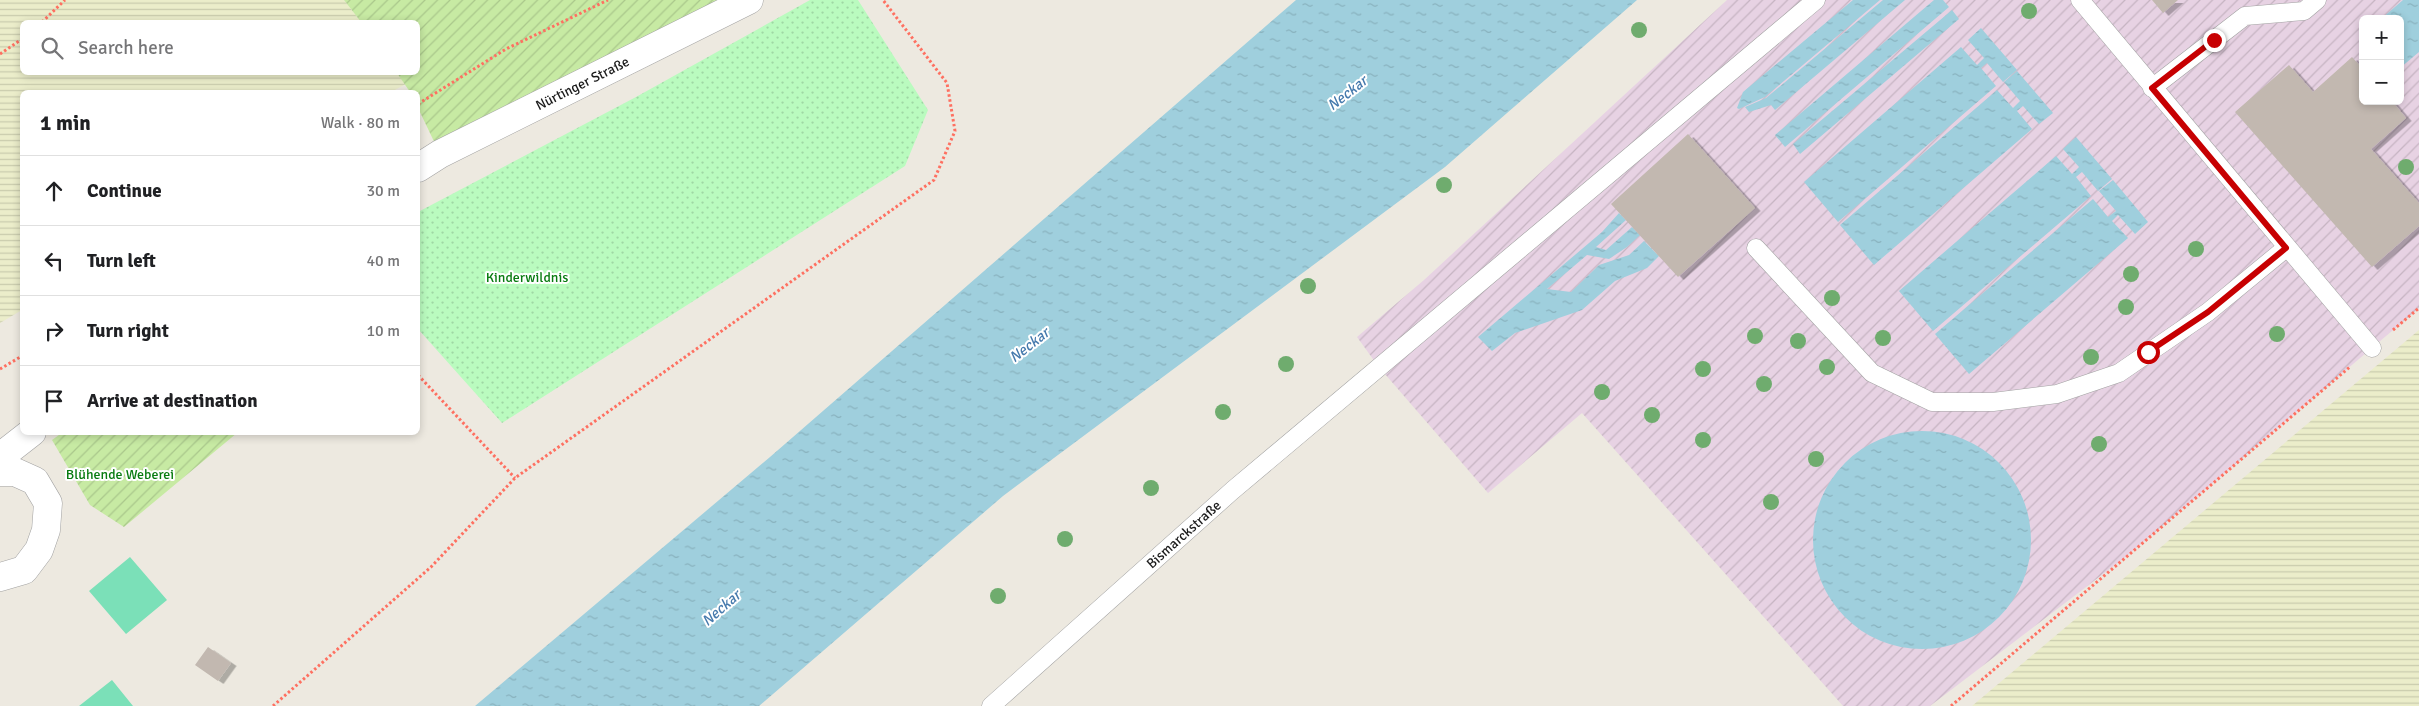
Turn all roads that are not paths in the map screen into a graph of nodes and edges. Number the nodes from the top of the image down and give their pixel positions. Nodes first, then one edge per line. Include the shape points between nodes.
1 (749, 0) edge
2 (1816, 0) edge
3 (2080, 0) edge
4 (2317, 0) edge
5 (2152, 88) junction
6 (420, 167) edge
7 (1756, 248) dead end
8 (2286, 248) junction
9 (2372, 348) road end
10 (28, 435) edge
11 (0, 457) edge
12 (0, 472) edge
13 (0, 577) edge
14 (991, 706) edge

1 - 6 street, Nürtinger Straße
2 - 14 lane, Bismarckstraße via 1232,490
3 - 5 lane
4 - 5 lane via 2304,11 2245,16
5 - 8 lane
7 - 8 lane via 1872,373 1932,402 1993,402 2057,394 2119,373 2208,312
8 - 9 lane
10 - 11 street
12 - 13 street via 15,472 35,482 48,503 46,530 39,550 24,570

